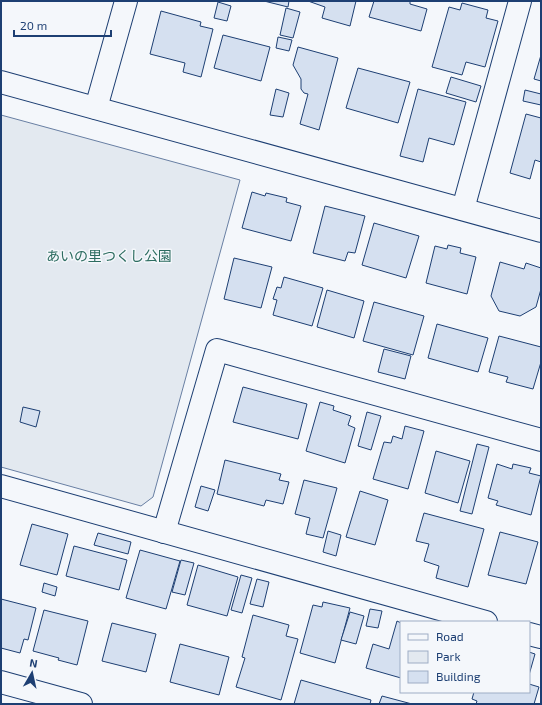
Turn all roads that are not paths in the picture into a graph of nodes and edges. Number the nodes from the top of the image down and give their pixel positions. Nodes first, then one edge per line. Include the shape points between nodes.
1 (126, 1) edge
2 (520, 1) edge
3 (1, 82) edge
4 (96, 108) junction
5 (463, 209) junction
6 (541, 231) edge
7 (541, 440) edge
8 (1, 486) edge
9 (164, 532) junction
10 (482, 621) edge
11 (530, 634) edge
12 (541, 637) edge
13 (1, 682) edge
14 (81, 704) edge

1 - 4 street
2 - 5 street
3 - 4 street
4 - 5 street
5 - 6 street
7 - 9 street via 217,350
8 - 9 street
9 - 10 street
11 - 12 street
13 - 14 street

